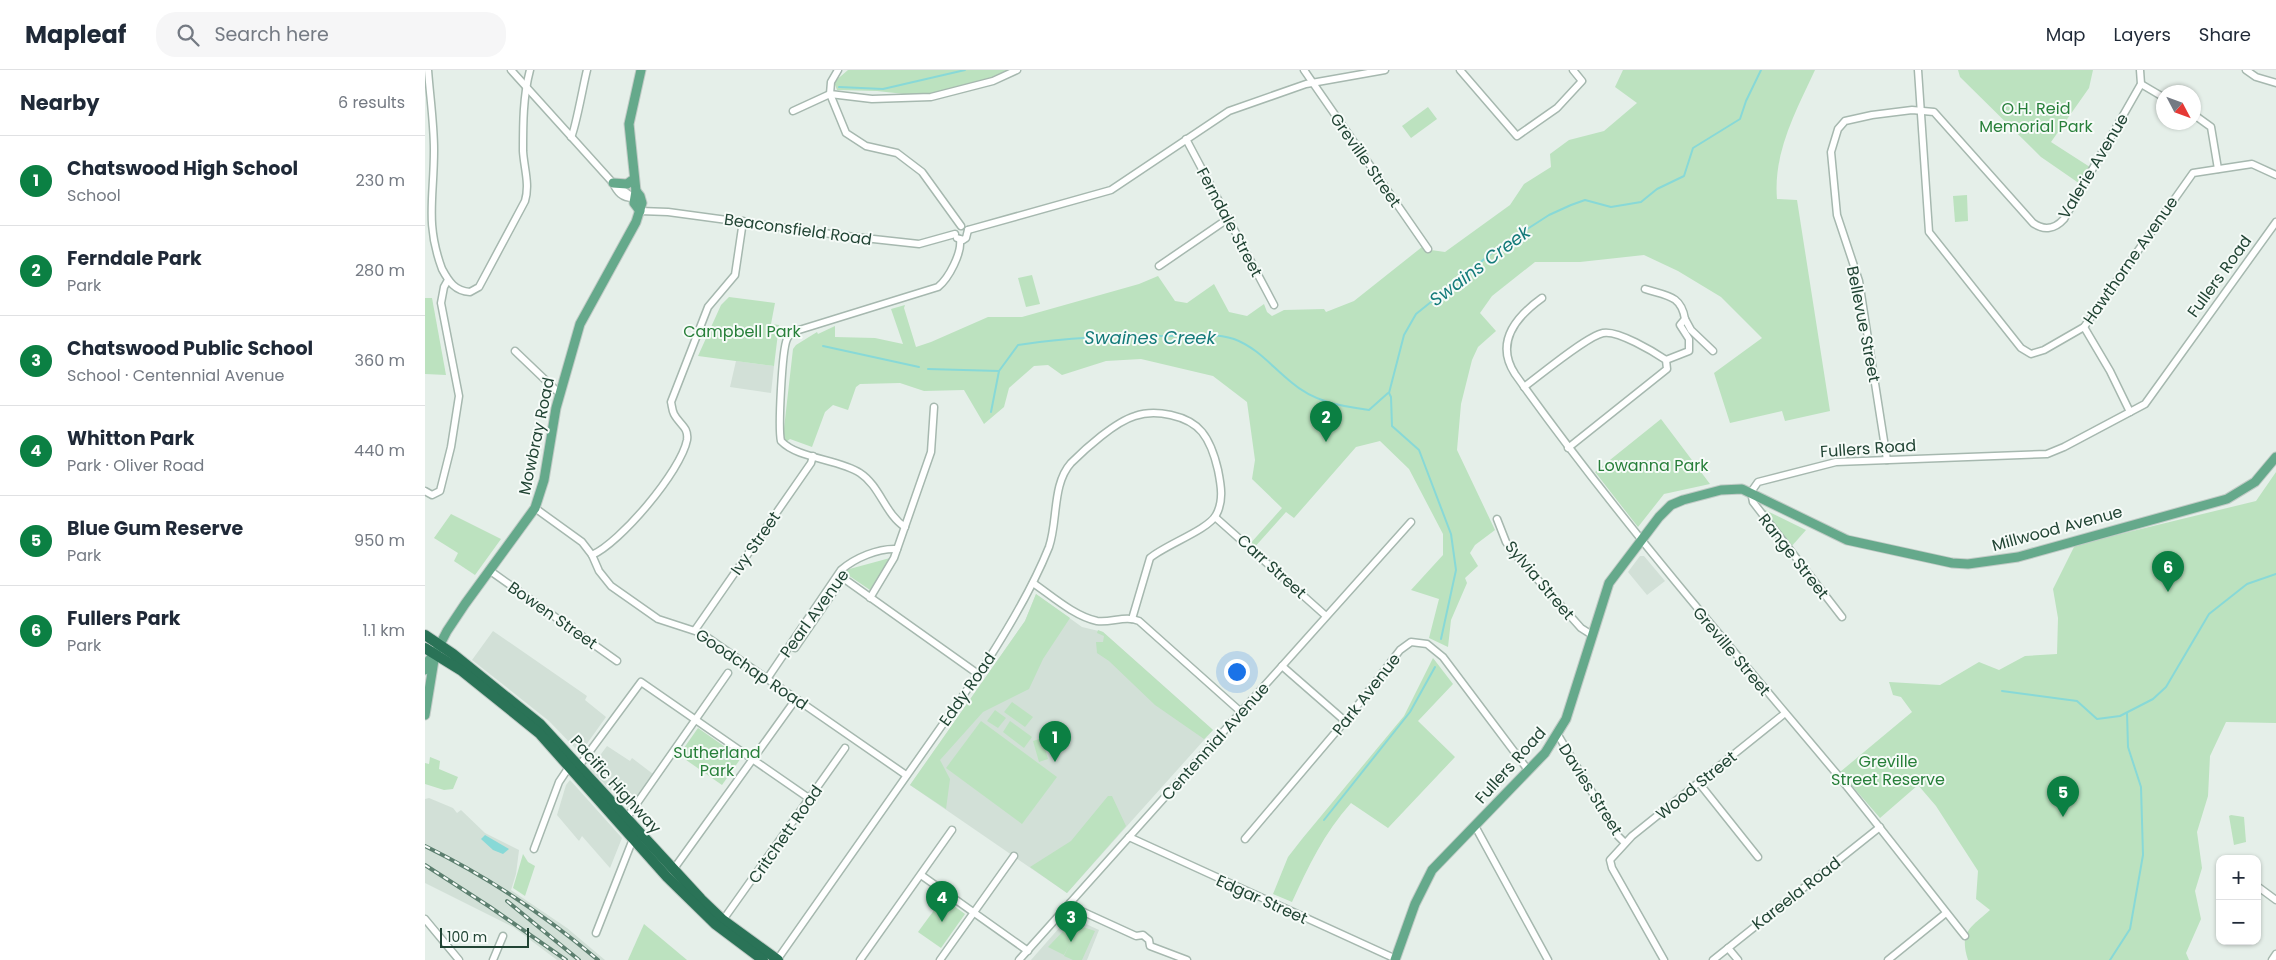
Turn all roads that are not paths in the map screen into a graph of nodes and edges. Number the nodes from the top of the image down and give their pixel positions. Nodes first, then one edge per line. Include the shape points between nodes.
1 (428, 70) edge
2 (511, 70) edge
3 (530, 70) edge
4 (587, 70) edge
5 (641, 70) edge
6 (838, 70) edge
7 (1017, 70) edge
8 (1304, 70) edge
9 (1385, 70) edge
10 (1460, 70) edge
11 (1573, 70) edge
12 (1918, 70) edge
13 (2140, 70) edge
14 (2246, 70) edge
15 (1313, 83) junction
16 (2276, 83) edge
17 (2141, 84) junction
18 (525, 86) junction
19 (2156, 93) edge
20 (830, 94) junction
21 (1921, 110) junction
22 (793, 111) dead end
23 (2201, 120) edge
24 (571, 137) junction
25 (1186, 139) junction
26 (2218, 169) junction
27 (2276, 175) edge
28 (634, 178) junction
29 (613, 183) junction
30 (635, 195) junction
31 (640, 211) junction
32 (1229, 218) junction
33 (743, 221) junction
34 (2276, 222) edge
35 (961, 226) junction
36 (968, 230) junction
37 (955, 234) junction
38 (960, 240) junction
39 (1429, 249) dead end
40 (1159, 266) dead end
41 (448, 280) junction
42 (1645, 289) dead end
43 (1543, 298) dead end
44 (1274, 305) dead end
45 (1685, 319) junction
46 (2084, 327) junction
47 (515, 351) dead end
48 (1713, 351) dead end
49 (1666, 360) junction
50 (1524, 387) junction
51 (560, 394) junction
52 (934, 407) dead end
53 (2130, 412) junction
54 (1568, 448) junction
55 (813, 456) junction
56 (2276, 457) edge
57 (1887, 460) junction
58 (425, 491) edge
59 (1751, 492) junction
60 (535, 508) junction
61 (1215, 517) junction
62 (1497, 518) dead end
63 (1411, 522) dead end
64 (905, 527) junction
65 (1640, 540) junction
66 (897, 550) junction
67 (592, 555) junction
68 (489, 570) junction
69 (1033, 583) junction
70 (870, 598) junction
71 (1326, 616) junction
72 (1842, 617) dead end
73 (1132, 619) junction
74 (695, 630) junction
75 (425, 635) edge
76 (1592, 635) junction
77 (425, 648) edge
78 (795, 648) dead end
79 (438, 649) junction
80 (617, 661) dead end
81 (1282, 666) junction
82 (425, 670) edge
83 (727, 673) dead end
84 (978, 674) junction
85 (767, 679) junction
86 (796, 698) junction
87 (1241, 712) junction
88 (1785, 714) junction
89 (425, 715) edge
90 (696, 720) junction
91 (1345, 721) junction
92 (1558, 735) junction
93 (845, 748) dead end
94 (753, 759) junction
95 (574, 766) junction
96 (1529, 770) junction
97 (906, 776) junction
98 (1699, 784) junction
99 (810, 799) junction
100 (626, 819) junction
101 (1475, 826) junction
102 (1880, 827) junction
103 (952, 830) dead end
104 (1129, 837) junction
105 (633, 839) junction
106 (1245, 839) dead end
107 (1625, 843) junction
108 (534, 849) dead end
109 (1014, 856) dead end
110 (1758, 857) dead end
111 (673, 870) junction
112 (921, 875) junction
113 (2261, 889) edge
114 (2276, 900) edge
115 (1070, 903) junction
116 (974, 913) junction
117 (1946, 913) junction
118 (425, 919) edge
119 (723, 920) junction
120 (597, 933) dead end
121 (503, 936) dead end
122 (1965, 936) dead end
123 (1728, 948) junction
124 (1028, 951) junction
125 (2276, 954) edge
126 (1178, 958) edge
127 (459, 960) edge
128 (493, 960) edge
129 (763, 960) edge
130 (777, 960) edge
131 (860, 960) edge
132 (939, 960) edge
133 (1019, 960) edge
134 (1187, 960) edge
135 (1395, 960) edge
136 (1548, 960) edge
137 (1664, 960) edge
138 (1713, 960) edge
139 (1738, 960) edge
140 (1888, 960) edge
141 (2272, 960) edge

1 - 41 street via 434,151 427,229 433,252
2 - 18 street
3 - 18 street
4 - 24 street via 575,132
5 - 28 main road via 629,124
6 - 20 street via 831,82
7 - 20 street via 993,81 931,97 872,99
8 - 15 street, Greville Street
9 - 15 street
10 - 11 street via 1517,136 1557,108 1582,81
12 - 21 street, Hawthorne Avenue
13 - 17 street
14 - 16 street
15 - 25 street via 1229,111
15 - 39 street, Greville Street
17 - 19 street
17 - 21 street, Valerie Avenue via 2069,210 2061,222 2049,228 2033,223 1995,178 1969,154 1940,116
18 - 24 street
18 - 41 street via 523,152 528,191 525,201 479,287 464,292
20 - 22 street
20 - 35 street via 846,133 866,146 897,153 922,172
21 - 46 street, Hawthorne Avenue via 1931,236 2026,352 2031,354 2044,350
21 - 57 street, Bellevue Street via 1872,114 1845,121 1838,128 1831,152 1837,215 1859,281
23 - 26 street via 2211,127
24 - 29 street
25 - 32 street, Ferndale Street
25 - 36 street via 1111,190
26 - 27 street, Hawthorne Avenue via 2252,164
26 - 46 street, Hawthorne Avenue via 2197,172 2188,178
28 - 29 main road via 627,184
28 - 30 main road
29 - 30 street via 625,198
30 - 31 main road via 640,196
31 - 33 street, Beaconsfield Road
31 - 51 main road, Mowbray Road via 580,324
32 - 40 street
32 - 44 street, Ferndale Street
33 - 37 street, Beaconsfield Road via 919,244
33 - 67 street via 735,275 708,308 671,402 674,414 687,429 687,440 679,458 664,486 616,538
34 - 53 street, Fullers Road via 2145,404
35 - 36 street
35 - 37 street via 955,229
36 - 38 street via 968,236
37 - 38 street
38 - 55 street via 947,277 939,287 799,330 787,339 780,438 784,444
41 - 58 street via 441,303 459,396 440,491 436,495
42 - 45 street via 1682,304
43 - 50 street, Greville Street via 1529,307 1513,326 1507,342 1507,361
45 - 48 street via 1691,330
45 - 49 street via 1680,325 1689,339 1689,351
46 - 53 street
47 - 51 street
49 - 50 street via 1642,346 1602,333
49 - 54 street via 1667,369
50 - 54 street, Greville Street
51 - 60 main road, Mowbray Road via 544,480
52 - 64 street via 931,452
53 - 57 street, Fullers Road via 2050,453
54 - 65 street, Greville Street
55 - 64 street via 863,476 895,520
55 - 74 street, Ivy Street
56 - 59 main road, Millwood Avenue via 2255,482 2227,499 2027,554 1968,564 1847,540
57 - 59 street, Fullers Road via 1836,462 1811,467 1758,482
59 - 65 main road, Fullers Road via 1731,489 1683,500 1662,514
59 - 72 street, Range Street via 1753,502
60 - 67 street, Goodchap Road via 576,536
60 - 68 main road, Mowbray Road
61 - 69 street, Eddy Road via 1220,504 1220,484 1214,454 1201,431 1186,421 1165,414 1135,416 1117,425 1068,468 1060,490 1052,538
61 - 71 street, Carr Street
61 - 73 street via 1150,558
62 - 76 street, Sylvia Street via 1513,552 1581,628
63 - 71 street, Centennial Avenue
64 - 66 street
65 - 76 main road, Fullers Road via 1609,583
65 - 88 street, Greville Street
66 - 70 street
66 - 85 street, Pearl Avenue via 885,549 841,570
67 - 74 street, Goodchap Road via 611,586 658,620
68 - 79 main road, Mowbray Road
68 - 80 street, Bowen Street
69 - 73 street via 1085,617 1102,621
69 - 84 street, Eddy Road via 1014,620
70 - 78 street, Pearl Avenue via 843,578
70 - 84 street
71 - 81 street, Centennial Avenue
73 - 87 street via 1139,621
74 - 85 street, Goodchap Road
75 - 79 highway, Pacific Highway
76 - 92 main road, Fullers Road
77 - 79 highway, Pacific Highway
79 - 82 main road, Mowbray Road
79 - 89 main road, Mowbray Road
79 - 95 highway, Pacific Highway via 540,724
81 - 87 street, Centennial Avenue
81 - 91 street
83 - 90 street
84 - 97 street, Eddy Road
85 - 86 street, Goodchap Road
86 - 94 street
86 - 97 street, Goodchap Road
87 - 104 street, Centennial Avenue
88 - 98 street, Wood Street
88 - 102 street, Greville Street
90 - 94 street
90 - 95 street via 641,682
90 - 100 street
91 - 96 street, Park Avenue via 1405,645 1425,643 1443,657
91 - 106 street, Park Avenue
92 - 96 main road, Fullers Road
92 - 107 street, Davies Street
93 - 99 street, Critchett Road
94 - 99 street
94 - 111 street
95 - 100 highway, Pacific Highway
95 - 105 highway, Pacific Highway
95 - 108 street via 559,782
96 - 101 main road, Fullers Road
97 - 130 street, Eddy Road
98 - 107 street, Wood Street
98 - 110 street
99 - 119 street, Critchett Road
100 - 111 highway, Pacific Highway
101 - 135 main road, Fullers Road via 1441,859 1427,878
101 - 136 street
102 - 117 street, Greville Street
102 - 123 street, Kareela Road
103 - 112 street
104 - 115 street, Centennial Avenue
104 - 135 street, Edgar Street
105 - 120 street
105 - 129 highway, Pacific Highway via 715,924
107 - 137 street, Wood Street via 1610,860 1612,868
109 - 116 street
111 - 119 highway, Pacific Highway
112 - 116 street
112 - 131 street
113 - 114 street
115 - 124 street, Centennial Avenue
115 - 126 street via 1136,936 1143,935 1150,946
116 - 124 street
116 - 132 street
117 - 122 street, Greville Street
117 - 140 street
118 - 127 street
119 - 130 highway, Pacific Highway
121 - 128 street
123 - 138 street, Kareela Road
123 - 139 street
124 - 133 street, Centennial Avenue
125 - 141 street
126 - 134 street

